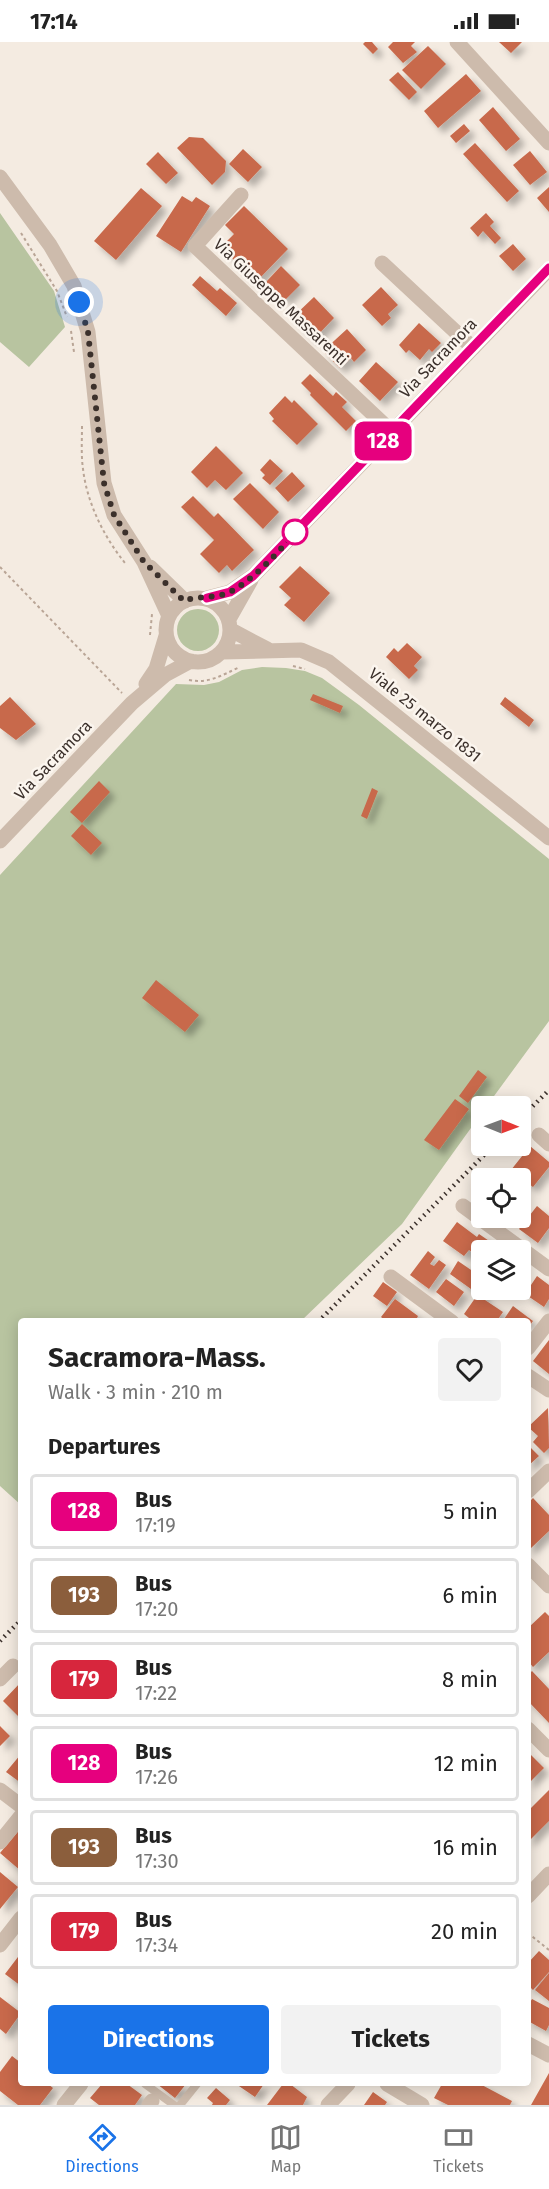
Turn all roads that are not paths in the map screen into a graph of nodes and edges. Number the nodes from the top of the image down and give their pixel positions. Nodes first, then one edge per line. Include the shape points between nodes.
1 (458, 42) edge
2 (549, 143) edge
3 (0, 177) edge
4 (242, 195) dead end
5 (382, 263) dead end
6 (549, 268) edge
7 (473, 348) junction
8 (392, 432) junction
9 (144, 562) junction
10 (253, 576) junction
11 (207, 598) junction
12 (184, 601) junction
13 (169, 616) junction
14 (230, 625) junction
15 (166, 636) junction
16 (267, 649) junction
17 (222, 652) junction
18 (191, 661) junction
19 (132, 703) junction
20 (549, 838) edge
21 (0, 841) edge
22 (463, 1206) dead end
23 (549, 1269) edge
24 (391, 1277) dead end
25 (447, 1318) edge
26 (549, 1321) edge
27 (531, 1344) edge
28 (531, 1378) edge
29 (549, 1390) edge
30 (549, 1471) edge
31 (531, 1488) edge
32 (531, 1568) edge
33 (549, 1586) edge
34 (13, 1666) dead end
35 (0, 1678) edge
36 (531, 1732) edge
37 (549, 1750) edge
38 (0, 1790) edge
39 (18, 1804) edge
40 (18, 1820) edge
41 (0, 1842) edge
42 (549, 1874) edge
43 (531, 1891) edge
44 (18, 1922) edge
45 (0, 1945) edge
46 (531, 2046) edge
47 (549, 2055) edge
48 (79, 2086) edge
49 (148, 2086) edge
50 (195, 2086) edge
51 (346, 2086) edge
52 (390, 2086) edge
53 (64, 2105) edge
54 (174, 2105) edge
55 (180, 2105) edge
56 (328, 2105) edge
57 (422, 2105) edge

1 - 2 street
3 - 9 street via 50,245 74,286 88,332 104,483 114,515
4 - 8 street, Via Giuseppe Massarenti via 195,246
5 - 7 street
6 - 7 street, Via Sacramora
7 - 8 street, Via Sacramora
8 - 10 street, Via Sacramora
9 - 12 street
9 - 13 street
10 - 11 street, Via Sacramora via 230,592
10 - 14 street, Via Sacramora
11 - 12 street
11 - 14 street via 224,610
12 - 13 street
13 - 15 street
14 - 16 street, Viale 25 marzo 1831
14 - 17 street via 230,638
15 - 18 street via 177,654
15 - 19 street, Via Sacramora via 156,669
16 - 17 street, Viale 25 marzo 1831
16 - 20 street, Viale 25 marzo 1831 via 301,650 329,662
17 - 18 street via 205,662
18 - 19 street, Via Sacramora via 165,675
19 - 21 street, Via Sacramora
22 - 23 street
24 - 25 street
26 - 27 street
28 - 29 street
30 - 31 street
32 - 33 street
34 - 35 street
36 - 37 street
38 - 39 street
40 - 41 street
42 - 43 street
44 - 45 street
46 - 47 street
48 - 53 street
49 - 54 lane
50 - 55 lane
51 - 56 street
52 - 57 street

